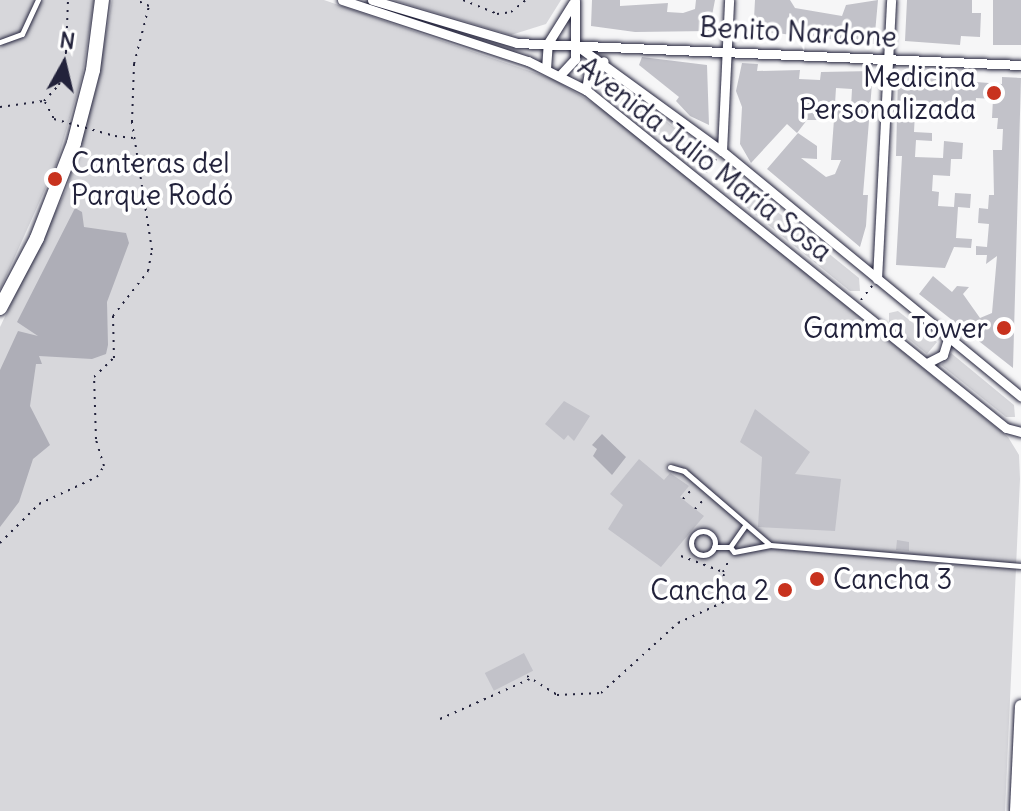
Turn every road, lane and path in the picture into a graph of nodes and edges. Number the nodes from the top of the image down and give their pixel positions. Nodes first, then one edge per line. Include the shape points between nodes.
1 (38, 0) edge
2 (68, 0) edge
3 (102, 0) edge
4 (136, 0) edge
5 (342, 0) edge
6 (372, 0) edge
7 (463, 0) edge
8 (526, 0) edge
9 (575, 0) edge
10 (729, 0) edge
11 (891, 0) edge
12 (0, 42) edge
13 (548, 43) junction
14 (574, 43) junction
15 (727, 51) junction
16 (888, 59) junction
17 (604, 61) junction
18 (1021, 65) edge
19 (546, 69) junction
20 (561, 74) junction
21 (586, 90) junction
22 (44, 101) junction
23 (0, 107) edge
24 (70, 115) dead end
25 (66, 128) dead end
26 (134, 138) junction
27 (722, 151) junction
28 (742, 168) junction
29 (700, 179) junction
30 (723, 197) junction
31 (877, 279) junction
32 (857, 305) junction
33 (0, 308) edge
34 (948, 339) junction
35 (927, 363) junction
36 (1021, 397) edge
37 (1021, 432) edge
38 (670, 467) dead end
39 (697, 483) junction
40 (710, 493) junction
41 (683, 499) dead end
42 (695, 509) dead end
43 (744, 527) junction
44 (0, 543) edge
45 (770, 545) junction
46 (714, 547) junction
47 (732, 550) junction
48 (681, 556) dead end
49 (694, 556) junction
50 (1021, 566) edge
51 (723, 572) junction
52 (527, 676) dead end
53 (531, 679) junction
54 (1021, 706) edge
55 (440, 719) dead end
56 (1020, 762) edge
57 (1016, 811) edge

1 - 12 lane via 22,34
2 - 22 path via 62,77
3 - 33 main road via 93,70 74,143 37,238
4 - 26 path via 149,6 134,64
5 - 19 street, Avenida Julio María Sosa
6 - 13 street, Avenida Julio María Sosa via 491,37
7 - 8 path via 497,14 511,12
9 - 13 street
9 - 14 street
10 - 15 street
11 - 16 street
13 - 14 street, Avenida Julio María Sosa
13 - 19 street
14 - 15 street, Benito Nardone
14 - 17 street, Avenida Julio María Sosa
14 - 20 street via 574,64
15 - 16 street, Benito Nardone
15 - 27 street
16 - 18 street, Benito Nardone
16 - 31 street
17 - 21 street via 589,70
17 - 27 street, Avenida Julio María Sosa
19 - 20 street, Avenida Julio María Sosa
20 - 21 street, Avenida Julio María Sosa
21 - 29 street, Avenida Julio María Sosa
22 - 23 path
22 - 26 path, bridge via 54,119
24 - 25 path
26 - 44 path via 152,250 148,271 113,316 114,358 94,377 96,439 104,466 97,477 39,504
27 - 28 street, Avenida Julio María Sosa
27 - 29 path
28 - 30 path
28 - 31 street, Avenida Julio María Sosa
29 - 30 street, Avenida Julio María Sosa
30 - 32 street, Avenida Julio María Sosa
31 - 32 path
31 - 34 street, Avenida Julio María Sosa
32 - 35 street, Avenida Julio María Sosa
34 - 35 street via 943,355
34 - 36 street, Avenida Julio María Sosa
35 - 37 street, Avenida Julio María Sosa via 1006,428
38 - 39 lane
39 - 40 lane
39 - 41 path
40 - 42 path
40 - 43 lane
43 - 45 lane
43 - 47 lane
45 - 47 lane
45 - 50 lane
46 - 47 lane
46 - 49 lane via 706,555
46 - 49 lane via 712,535 701,531 691,538
47 - 51 path
48 - 49 path
49 - 51 path
51 - 53 path via 728,600 678,623 601,693 567,697
52 - 53 path
53 - 55 path
54 - 56 main road
56 - 57 main road

